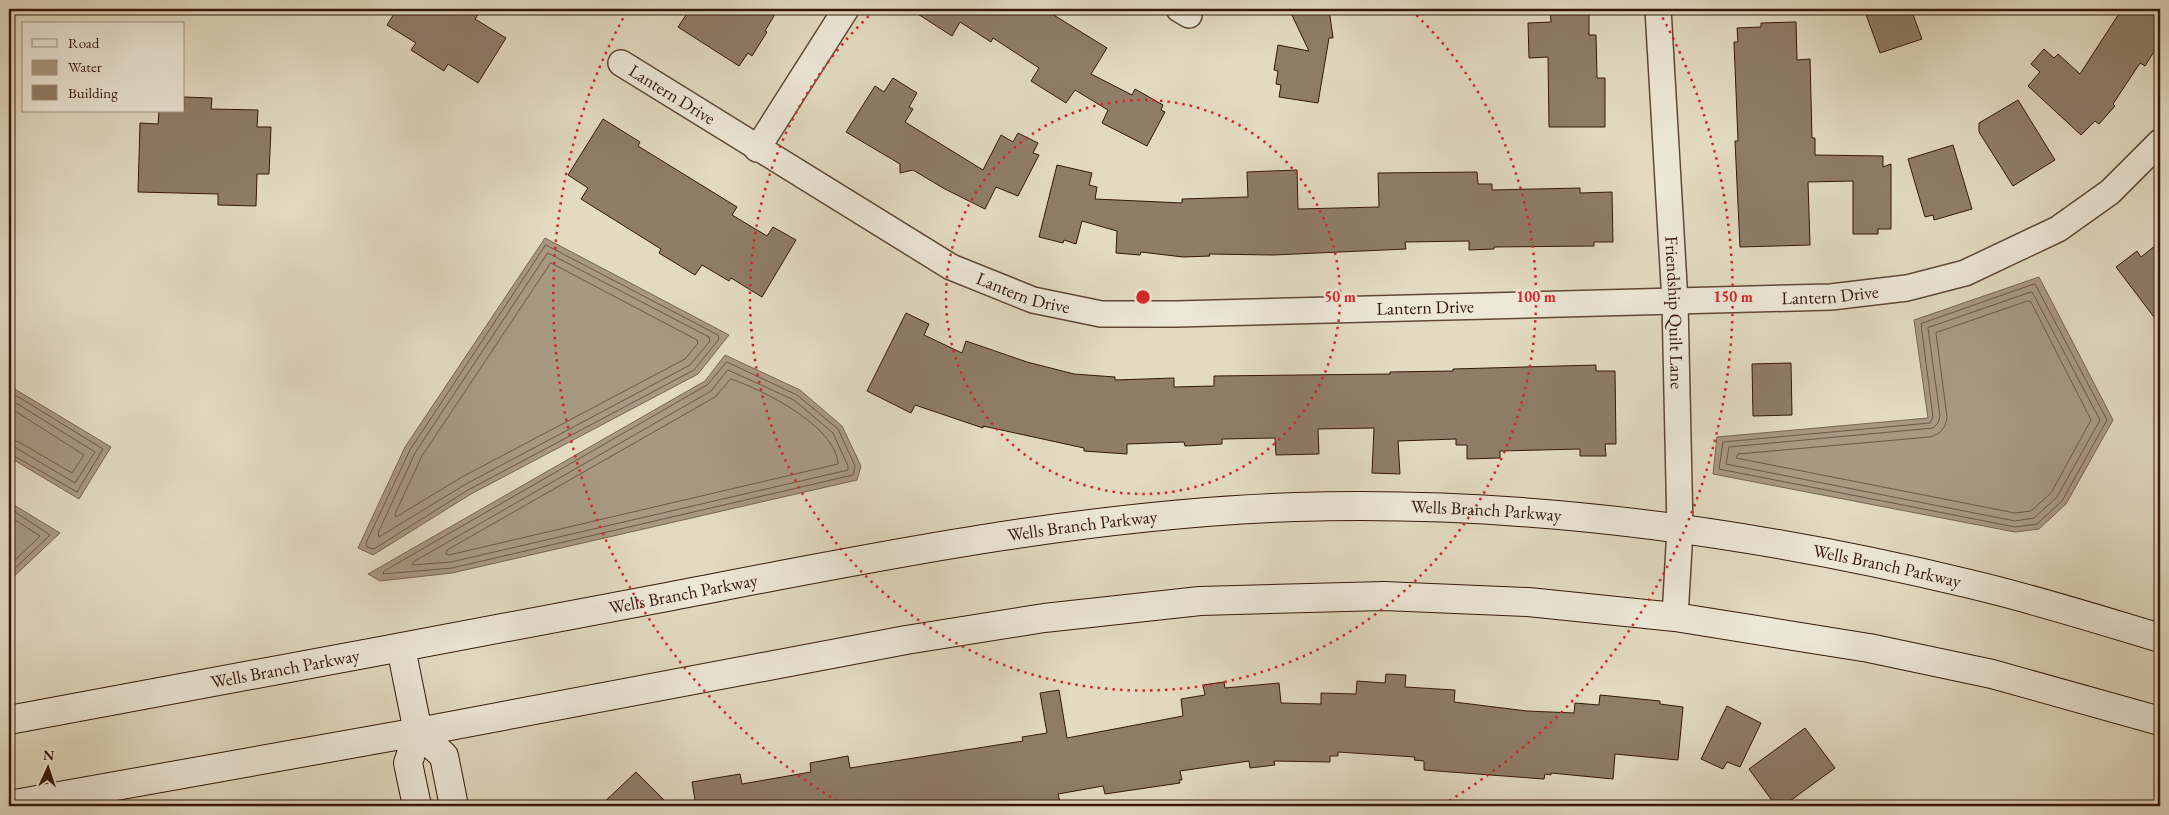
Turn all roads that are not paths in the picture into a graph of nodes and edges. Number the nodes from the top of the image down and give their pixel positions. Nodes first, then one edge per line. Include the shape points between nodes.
1 (846, 9) edge
2 (1658, 9) edge
3 (621, 64) dead end
4 (2160, 142) edge
5 (757, 149) junction
6 (1675, 302) junction
7 (1680, 529) junction
8 (1676, 618) junction
9 (2160, 638) edge
10 (401, 648) junction
11 (9, 720) edge
12 (2160, 722) edge
13 (418, 732) junction
14 (9, 805) edge
15 (416, 806) edge
16 (454, 806) edge

1 - 5 street
2 - 6 street, Friendship Quilt Lane
3 - 5 street, Lantern Drive
4 - 6 street, Lantern Drive via 2110,192 2058,229 1965,273 1907,288 1831,297
5 - 6 street, Lantern Drive via 951,267 1033,300 1101,314
6 - 7 street, Friendship Quilt Lane
7 - 8 street, Friendship Quilt Lane
7 - 9 main road, Wells Branch Parkway via 1823,551 1976,585
7 - 10 main road, Wells Branch Parkway via 1591,518 1468,509 1299,507 1159,515 986,537
8 - 12 main road via 1869,648 1992,674
8 - 13 main road via 1528,602 1384,596 1200,601 1044,618 906,640
10 - 11 main road, Wells Branch Parkway
10 - 13 main road
13 - 14 main road
13 - 15 main road via 408,763
13 - 16 main road via 444,756

